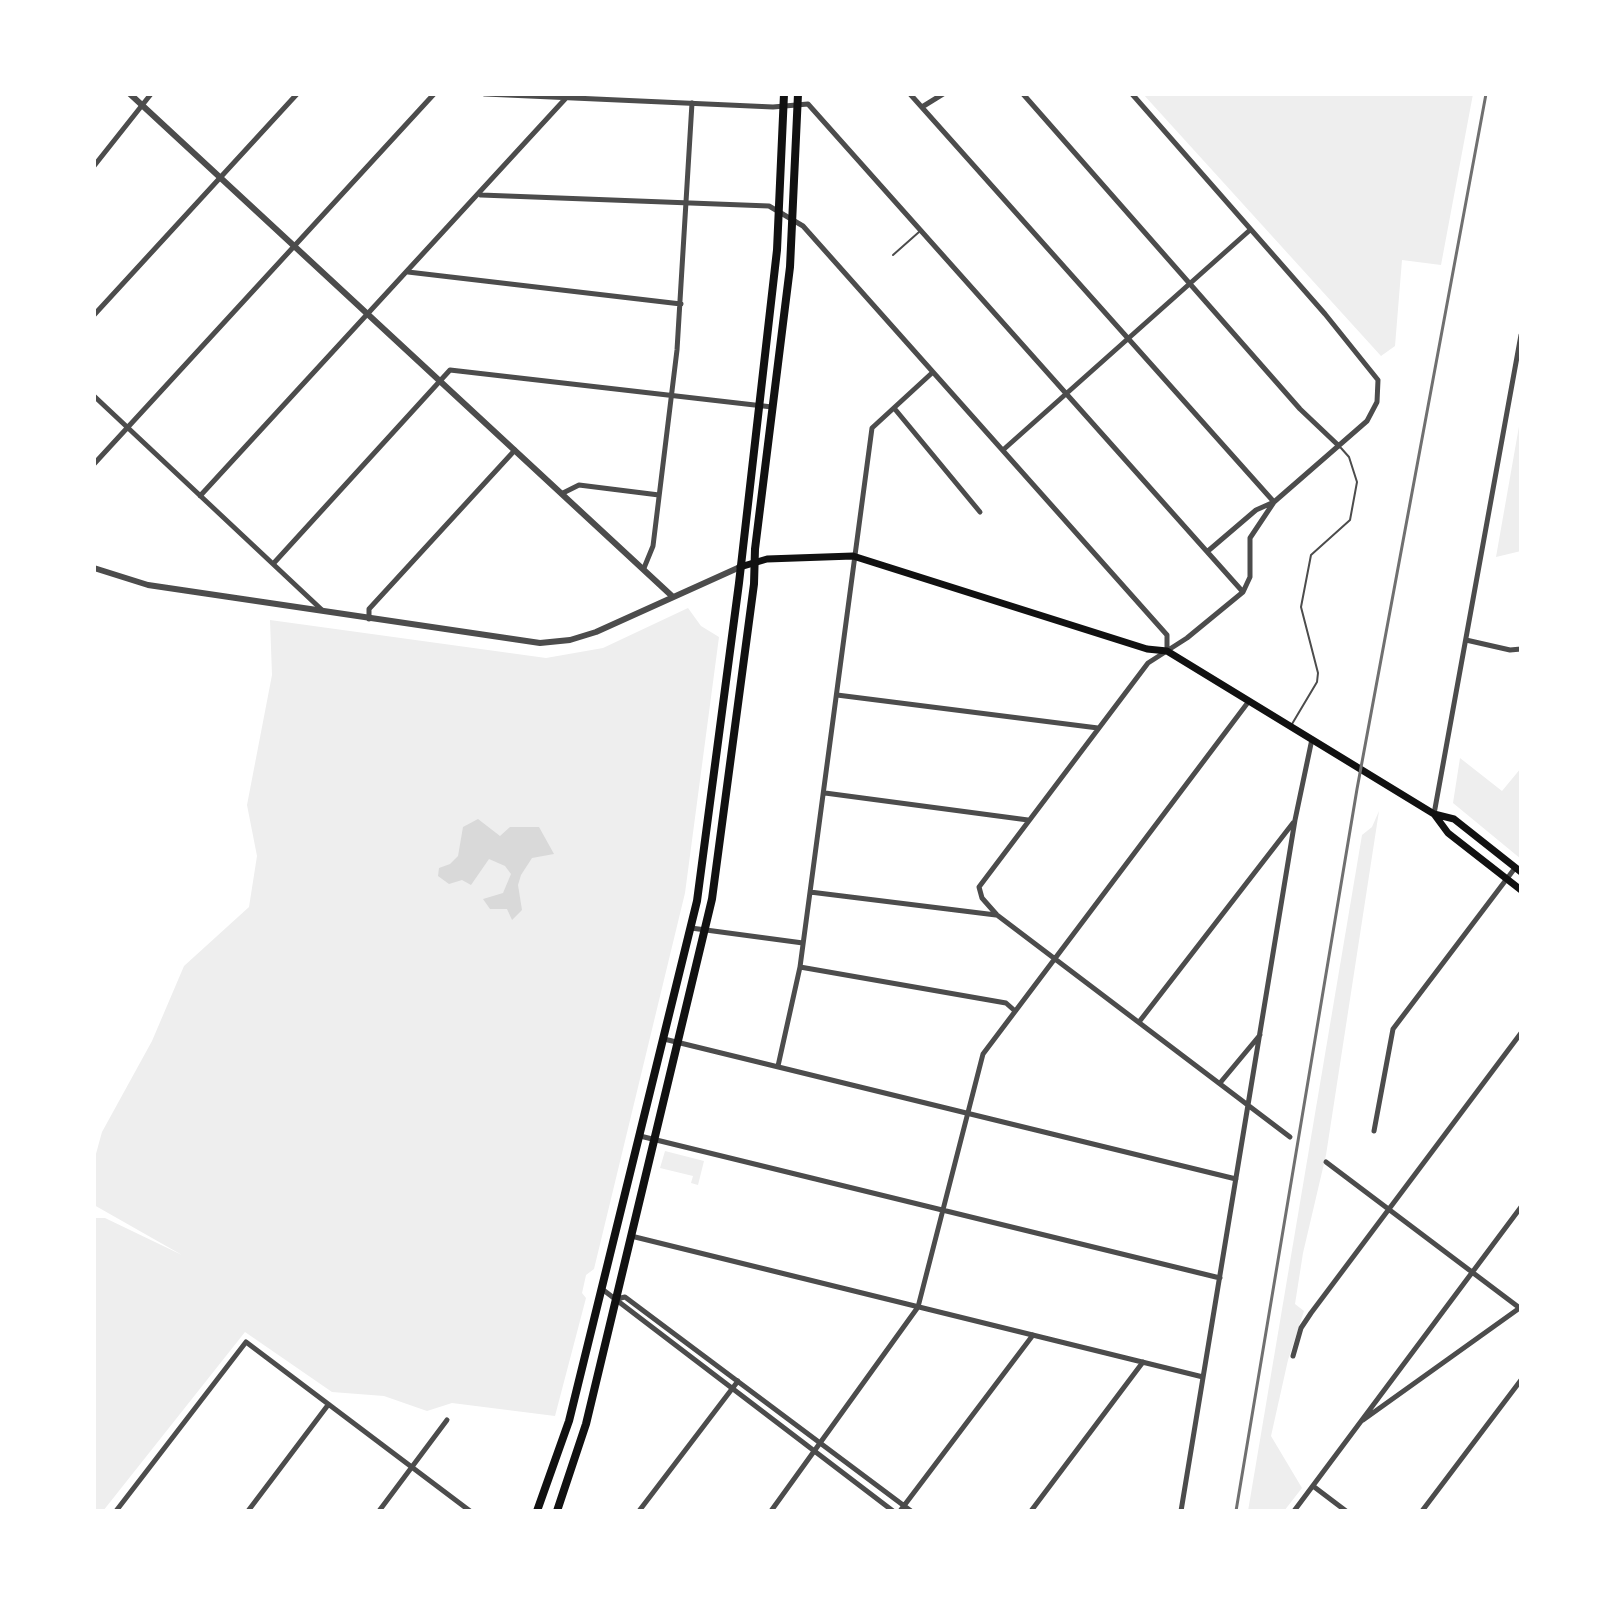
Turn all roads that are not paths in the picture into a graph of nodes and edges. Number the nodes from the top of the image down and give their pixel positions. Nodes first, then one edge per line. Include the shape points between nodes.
1 (130, 94) edge
2 (151, 94) edge
3 (297, 94) edge
4 (434, 94) edge
5 (485, 94) edge
6 (784, 94) edge
7 (798, 94) edge
8 (910, 94) edge
9 (943, 94) edge
10 (1023, 94) edge
11 (1132, 94) edge
12 (566, 98) junction
13 (692, 103) junction
14 (143, 105) junction
15 (798, 105) junction
16 (783, 106) junction
17 (922, 107) junction
18 (94, 166) edge
19 (221, 177) junction
20 (481, 195) junction
21 (688, 203) junction
22 (779, 212) junction
23 (793, 220) junction
24 (921, 230) junction
25 (1250, 230) junction
26 (295, 246) junction
27 (893, 255) dead end
28 (408, 272) junction
29 (1190, 284) junction
30 (681, 304) junction
31 (368, 313) junction
32 (94, 315) edge
33 (1521, 335) edge
34 (1128, 339) junction
35 (933, 372) junction
36 (440, 380) junction
37 (1067, 393) junction
38 (671, 395) junction
39 (94, 396) edge
40 (758, 406) junction
41 (772, 407) junction
42 (894, 408) junction
43 (127, 427) junction
44 (1339, 446) junction
45 (515, 450) junction
46 (1003, 450) junction
47 (94, 464) edge
48 (563, 493) junction
49 (659, 495) junction
50 (200, 496) junction
51 (1274, 502) junction
52 (980, 512) dead end
53 (1208, 551) junction
54 (853, 556) junction
55 (755, 562) junction
56 (273, 564) junction
57 (740, 567) junction
58 (94, 568) edge
59 (644, 568) junction
60 (1243, 592) junction
61 (673, 597) junction
62 (323, 611) junction
63 (369, 620) junction
64 (1466, 640) junction
65 (1521, 649) edge
66 (1167, 651) junction
67 (837, 695) junction
68 (1250, 700) junction
69 (1291, 725) junction
70 (1099, 728) junction
71 (1312, 738) junction
72 (825, 793) junction
73 (1434, 814) junction
74 (1029, 820) junction
75 (1295, 820) junction
76 (1518, 870) edge
77 (1507, 878) junction
78 (1521, 890) edge
79 (810, 892) junction
80 (997, 915) junction
81 (691, 928) junction
82 (706, 930) junction
83 (803, 943) junction
84 (1055, 958) junction
85 (800, 967) junction
86 (1015, 1011) junction
87 (1139, 1022) junction
88 (1521, 1033) edge
89 (1260, 1034) junction
90 (664, 1039) junction
91 (679, 1042) junction
92 (778, 1066) junction
93 (1220, 1083) junction
94 (1249, 1105) junction
95 (967, 1113) junction
96 (1374, 1131) dead end
97 (640, 1136) junction
98 (1290, 1137) dead end
99 (654, 1139) junction
100 (1326, 1162) dead end
101 (1236, 1179) junction
102 (1521, 1207) edge
103 (943, 1210) junction
104 (1388, 1210) junction
105 (631, 1236) junction
106 (1471, 1273) junction
107 (1220, 1278) junction
108 (599, 1287) junction
109 (616, 1299) junction
110 (918, 1307) junction
111 (1520, 1308) edge
112 (1033, 1335) junction
113 (1293, 1356) dead end
114 (1143, 1362) junction
115 (1203, 1377) junction
116 (1521, 1380) edge
117 (738, 1381) junction
118 (731, 1389) junction
119 (328, 1405) junction
120 (447, 1420) dead end
121 (1359, 1423) junction
122 (821, 1443) junction
123 (814, 1452) junction
124 (412, 1467) junction
125 (1313, 1486) junction
126 (902, 1508) edge
127 (116, 1511) edge
128 (248, 1511) edge
129 (379, 1511) edge
130 (470, 1511) edge
131 (537, 1511) edge
132 (557, 1511) edge
133 (639, 1511) edge
134 (771, 1511) edge
135 (893, 1511) edge
136 (911, 1511) edge
137 (1031, 1511) edge
138 (1181, 1511) edge
139 (1294, 1511) edge
140 (1346, 1511) edge
141 (1422, 1511) edge

1 - 14 street
2 - 14 street
3 - 19 street
4 - 26 street
5 - 12 street
6 - 16 main road
7 - 15 main road
8 - 17 street
9 - 17 street
10 - 29 street
11 - 25 street
12 - 13 street
12 - 20 street
13 - 16 street
13 - 21 street
14 - 18 street
14 - 19 street
15 - 16 street
15 - 23 main road
15 - 24 street via 815,110
16 - 22 main road
17 - 34 street
19 - 26 street
19 - 32 street
20 - 21 street
20 - 28 street
21 - 22 street via 769,206
21 - 30 street
22 - 23 street
22 - 40 main road
23 - 35 street
23 - 41 main road
24 - 27 lane
24 - 37 street
25 - 29 street
25 - 44 street via 1374,371 1379,389 1374,413
26 - 31 street
26 - 43 street
28 - 30 street
28 - 31 street
29 - 34 street
29 - 44 street
30 - 38 street
31 - 36 street
31 - 50 street
33 - 64 street
34 - 37 street
34 - 51 street
35 - 42 street
35 - 46 street
36 - 38 street via 455,369
36 - 45 street
36 - 56 street
37 - 46 street
37 - 53 street
38 - 40 street
38 - 49 street
39 - 43 street
40 - 41 street
40 - 57 main road
41 - 55 main road
42 - 52 street
42 - 54 street via 872,428
43 - 47 street
43 - 50 street
44 - 51 street
44 - 69 lane via 1349,457 1357,482 1350,520 1311,555 1301,607 1317,682
45 - 48 street
45 - 63 street via 369,609
46 - 66 street via 1167,635
48 - 49 street via 579,485
48 - 59 street
49 - 59 street via 653,546
50 - 56 street
51 - 53 street via 1256,510
51 - 60 street via 1250,538 1250,577
53 - 60 street
54 - 55 main road
54 - 66 main road
54 - 67 street
55 - 57 main road
55 - 82 main road
56 - 62 street
57 - 61 street
57 - 81 main road
58 - 62 street via 148,585
59 - 61 street
60 - 66 street
61 - 63 street via 596,632 540,643
62 - 63 street
64 - 65 street
64 - 73 street
66 - 68 main road
66 - 70 street via 1148,663
67 - 70 street
67 - 72 street
68 - 69 main road
68 - 84 street
69 - 71 main road
70 - 74 street
71 - 73 main road
71 - 75 street
72 - 74 street
72 - 79 street
73 - 76 main road via 1454,819
73 - 77 main road via 1448,833
74 - 80 street via 979,887
75 - 87 street
75 - 89 street
76 - 77 street
77 - 78 main road
77 - 96 street via 1393,1029
79 - 80 street
79 - 83 street
80 - 84 street
81 - 82 street
81 - 90 main road
82 - 83 street
82 - 91 main road
83 - 85 street
84 - 86 street
84 - 87 street
85 - 86 street via 1006,1003
85 - 92 street
86 - 95 street via 983,1054
87 - 93 street
88 - 104 street
89 - 93 street
89 - 94 street
90 - 91 street
90 - 97 main road
91 - 92 street
91 - 99 main road
92 - 95 street
93 - 94 street
94 - 98 street
94 - 101 street
95 - 101 street
95 - 103 street
97 - 99 street
97 - 108 main road
99 - 103 street
99 - 105 main road
100 - 104 street
101 - 107 street
102 - 106 street
103 - 107 street
103 - 110 street
104 - 106 street
104 - 113 street via 1301,1328
105 - 109 main road
105 - 110 street
106 - 111 street
106 - 121 street
107 - 115 street
108 - 109 street
108 - 131 main road via 569,1421
109 - 117 street via 625,1297
109 - 118 street
109 - 132 main road via 586,1424
110 - 112 street
110 - 122 street
111 - 121 street
112 - 114 street
112 - 126 street
114 - 115 street
114 - 137 street
115 - 138 street
116 - 141 street
117 - 118 street
117 - 122 street
118 - 123 street
118 - 133 street
119 - 124 street
119 - 127 street via 246,1342
119 - 128 street
120 - 124 street
121 - 125 street
122 - 123 street
122 - 126 street
123 - 134 street
123 - 135 street
124 - 129 street
124 - 130 street
125 - 139 street
125 - 140 street
126 - 136 street

